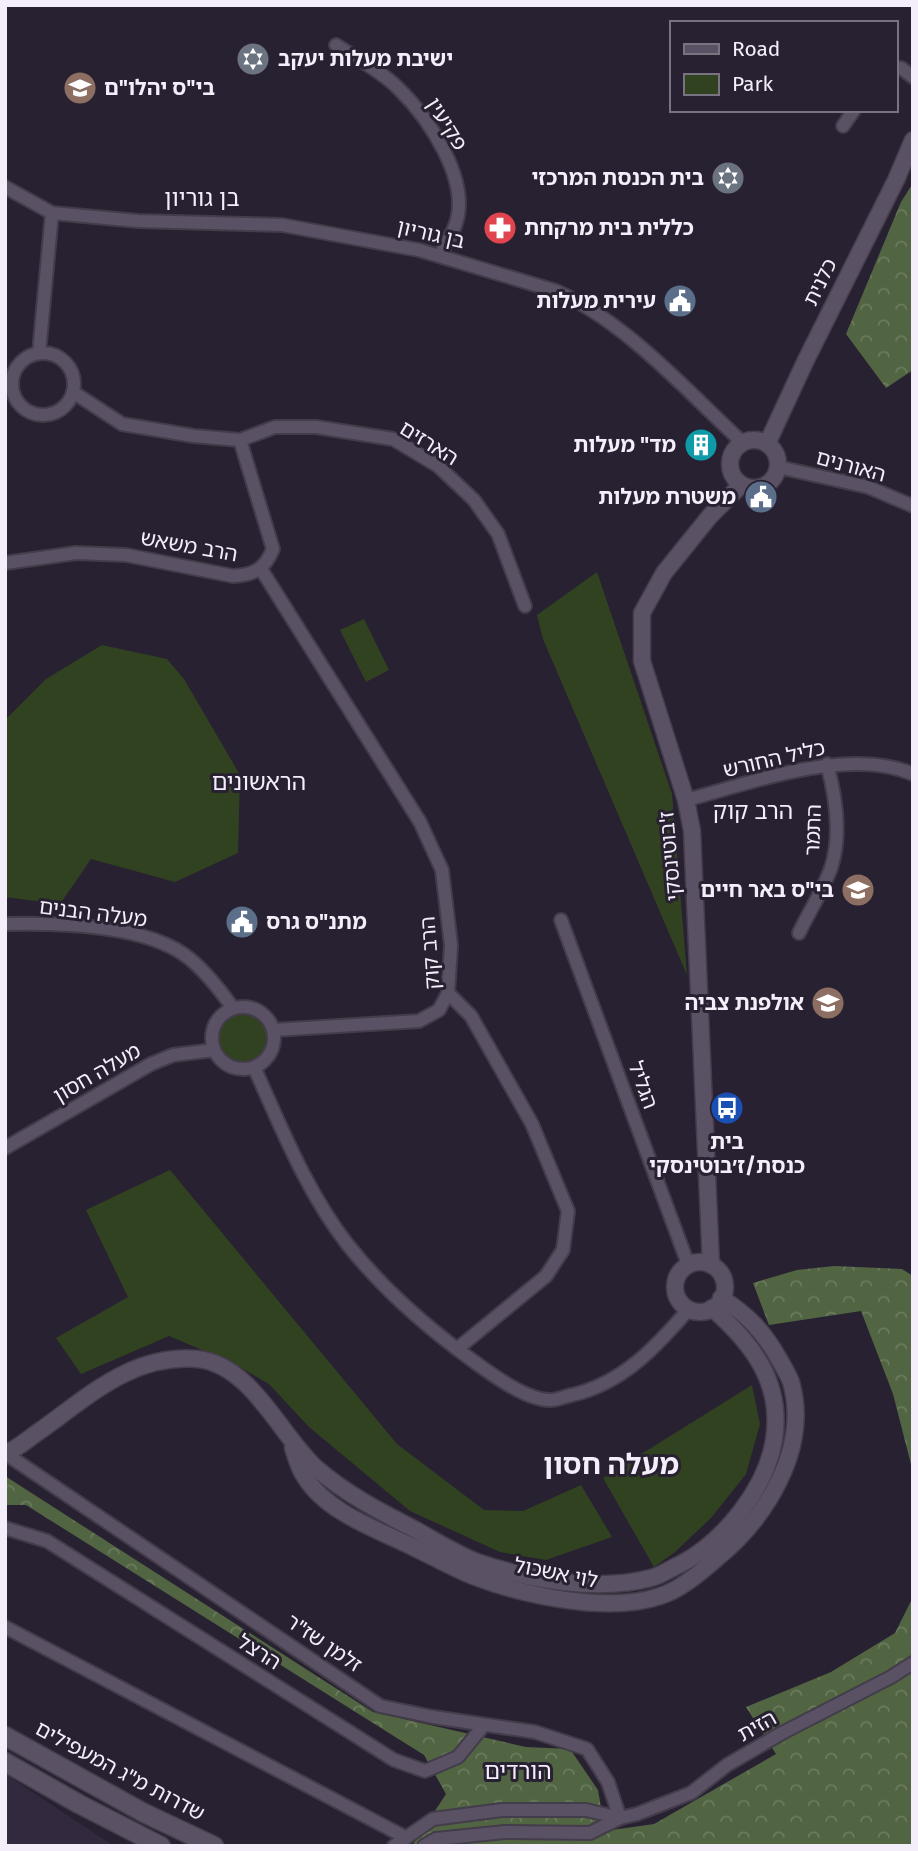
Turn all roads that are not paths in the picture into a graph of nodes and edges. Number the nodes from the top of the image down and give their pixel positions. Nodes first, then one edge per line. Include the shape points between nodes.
1 (336, 45) dead end
2 (897, 69) edge
3 (913, 76) edge
4 (853, 112) edge
5 (843, 126) dead end
6 (913, 141) edge
7 (5, 187) edge
8 (52, 213) junction
9 (440, 255) junction
10 (39, 353) junction
11 (9, 385) edge
12 (73, 392) junction
13 (240, 440) junction
14 (743, 443) junction
15 (767, 444) junction
16 (778, 467) junction
17 (741, 485) junction
18 (913, 506) edge
19 (5, 563) edge
20 (261, 569) junction
21 (525, 606) dead end
22 (827, 765) junction
23 (913, 774) edge
24 (686, 800) junction
25 (561, 920) dead end
26 (5, 924) edge
27 (799, 933) dead end
28 (448, 993) junction
29 (233, 1008) junction
30 (273, 1030) junction
31 (214, 1050) junction
32 (254, 1067) junction
33 (5, 1148) edge
34 (688, 1265) junction
35 (711, 1265) junction
36 (716, 1303) junction
37 (689, 1309) junction
38 (457, 1349) junction
39 (6, 1454) edge
40 (5, 1528) edge
41 (5, 1627) edge
42 (913, 1663) edge
43 (484, 1725) junction
44 (5, 1736) edge
45 (5, 1762) edge
46 (620, 1818) junction
47 (405, 1838) junction
48 (160, 1846) edge
49 (214, 1846) edge
50 (394, 1846) edge
51 (424, 1846) edge

1 - 9 street, פקיעין via 397,86 446,152 459,194 456,225
2 - 3 street
4 - 5 street
6 - 15 street, כלנית
7 - 8 street
8 - 9 street, בן גוריון via 138,221 282,225
8 - 10 street
9 - 14 street, בן גוריון via 573,298 617,326
10 - 11 street via 23,360
10 - 12 street via 66,364 72,372
11 - 12 street via 18,402 34,414 63,408
12 - 13 street via 122,424
13 - 20 street, הרב משאש via 273,549
13 - 21 street, הארזים via 275,427 316,427 393,439 438,466 474,500 498,534
14 - 15 street
14 - 17 street via 730,463
15 - 16 street via 776,454
16 - 17 street via 764,486
16 - 18 street, האורנים via 868,487
17 - 24 street, ז'בוטינסקי via 664,573 642,612 642,661
19 - 20 street, הרב משאש via 76,553 125,555 233,576
20 - 28 street, הרב קוק via 420,822 442,870 451,945
22 - 23 street, כליל החורש via 886,765
22 - 24 street, כליל החורש
22 - 27 street, התמר via 837,824 831,867
24 - 35 street, ז'בוטינסקי via 692,831
25 - 34 street, הגליל
26 - 29 street, מעלה הבנים via 56,923 165,943 211,978
28 - 30 street via 439,1010 419,1021
28 - 38 street, הרב קוק via 471,1016 532,1124 568,1211 563,1250 546,1276
29 - 30 street via 253,1008
29 - 31 street via 212,1030
30 - 32 street via 268,1056
31 - 32 street via 226,1065
31 - 33 street, מעלה חסון via 151,1063
32 - 38 street via 286,1139 347,1243
34 - 35 street
34 - 37 street via 678,1275 675,1291
35 - 36 street via 724,1283
36 - 37 street via 704,1311
36 - 39 street, לוי אשכול via 743,1311 759,1328 790,1381 796,1418 786,1467 760,1515 699,1573 660,1596 611,1604 568,1600 472,1576 346,1513 304,1477 288,1436 260,1399 232,1372 200,1359 156,1360 120,1374
37 - 38 street via 647,1355 617,1378 550,1400 517,1390
39 - 43 street, זלמן שז"ר via 380,1706
40 - 43 street, הרצל via 47,1541 394,1760 425,1771 458,1757
41 - 47 street
42 - 46 street, הזית via 734,1761 691,1793
43 - 46 street, זלמן שז"ר via 535,1732 587,1749 608,1782
44 - 49 main road, שדרות מ"ג המעפילים
45 - 48 main road
46 - 47 street via 586,1810 502,1810 433,1819
46 - 51 street, הזית via 590,1833 505,1832 436,1839
47 - 50 street

